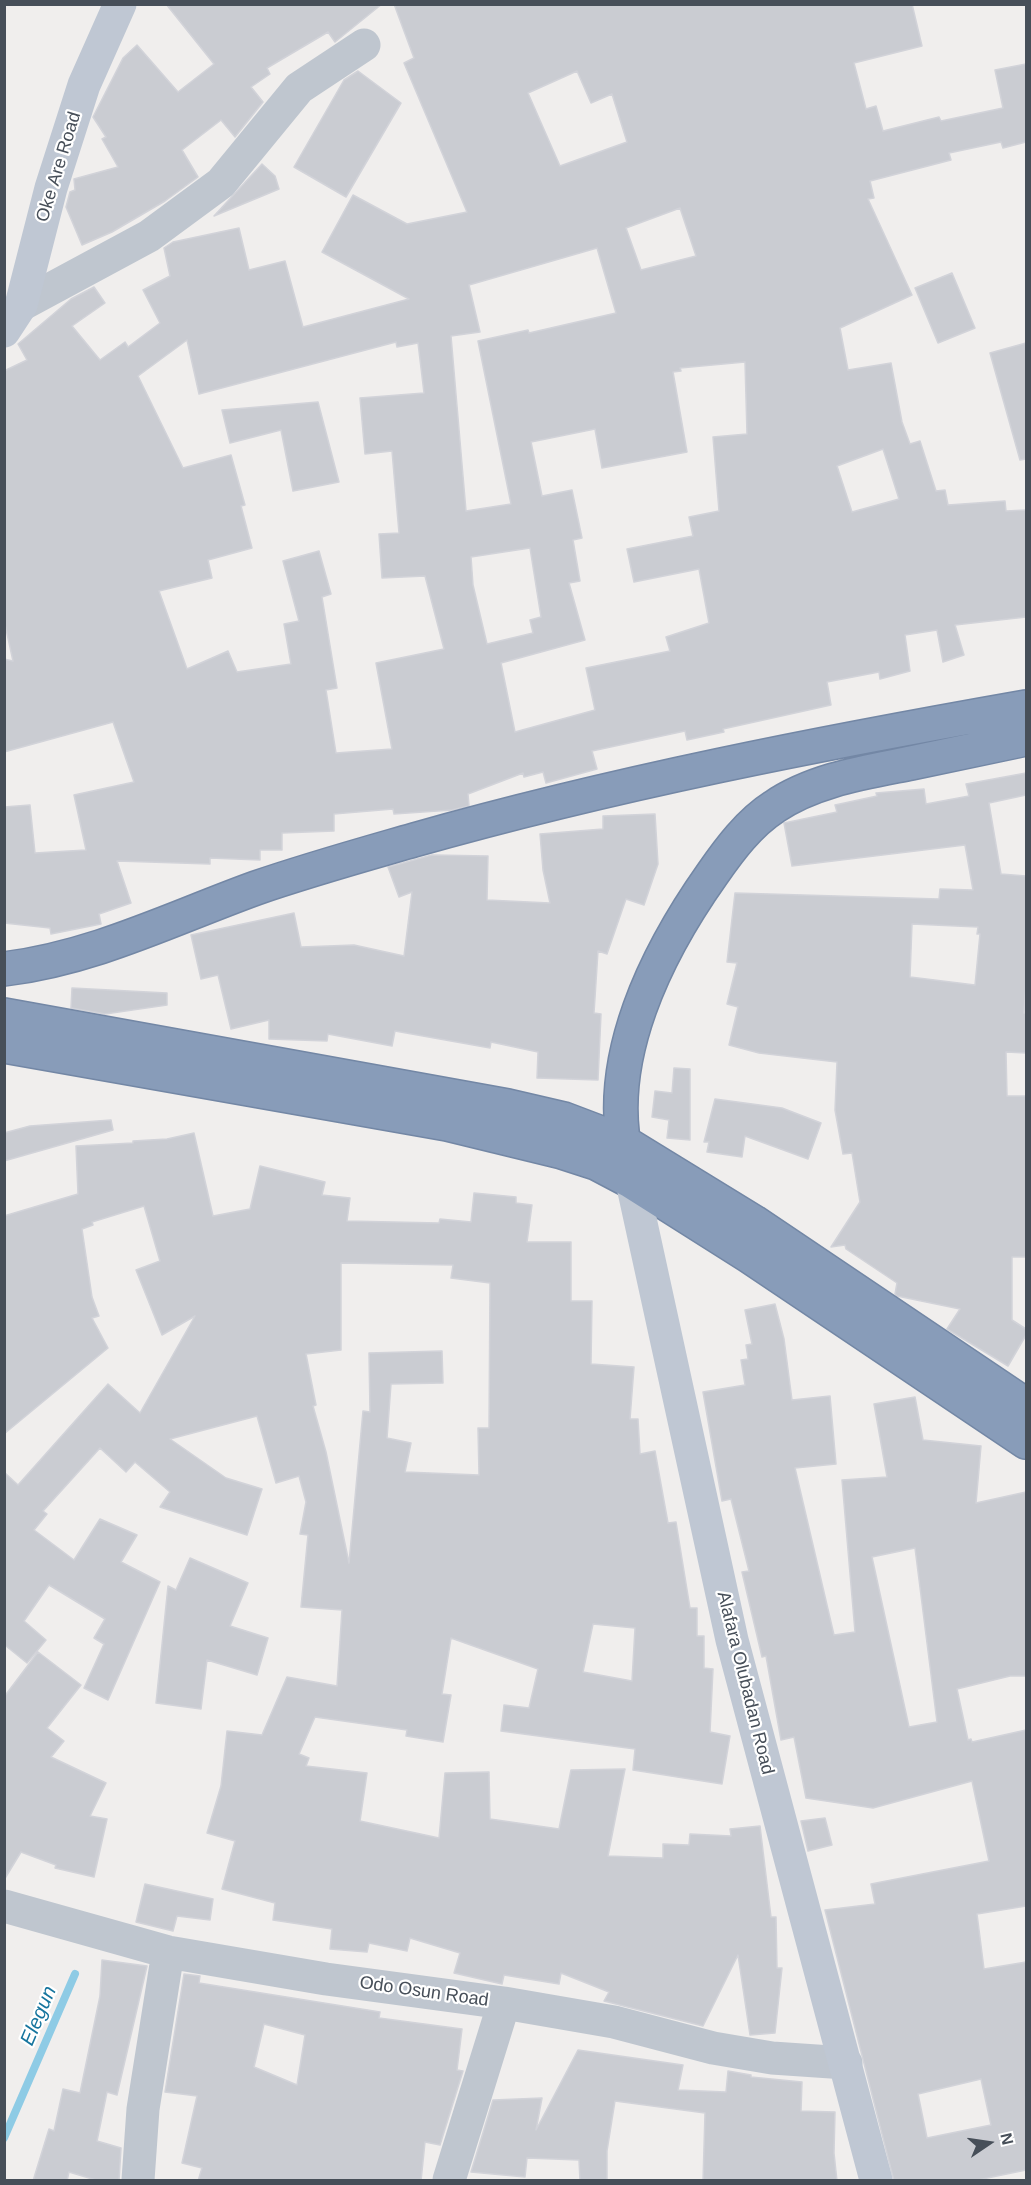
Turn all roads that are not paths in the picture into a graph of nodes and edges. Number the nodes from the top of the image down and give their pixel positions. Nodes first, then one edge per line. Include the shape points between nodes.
1 (120, 4) edge
2 (364, 45) dead end
3 (13, 318) edge
4 (1026, 719) edge
5 (4, 969) edge
6 (4, 1015) edge
7 (4, 1046) edge
8 (622, 1140) junction
9 (632, 1182) junction
10 (1026, 1405) edge
11 (1026, 1442) edge
12 (4, 1906) edge
13 (168, 1952) junction
14 (504, 2003) junction
15 (846, 2063) junction
16 (138, 2181) edge
17 (449, 2181) edge
18 (876, 2181) edge

1 - 3 street, Oke Are Road via 84,85
2 - 3 street via 299,88 221,183 149,236
4 - 5 highway via 796,749 609,789 415,840 258,888 100,948 45,964
4 - 8 highway via 820,785 773,807 731,847 694,900 639,1010 621,1101
6 - 8 highway via 508,1106 564,1119
7 - 9 highway via 447,1124 562,1152 596,1163
8 - 9 highway
8 - 10 highway via 754,1222
9 - 11 highway
9 - 15 street, Alafara Olubadan Road via 732,1640
12 - 13 street, Odo Osun Road
13 - 14 street, Odo Osun Road
13 - 16 street via 143,2109
14 - 15 street, Odo Osun Road via 614,2022 772,2058
14 - 17 street
15 - 18 street, Alafara Olubadan Road

